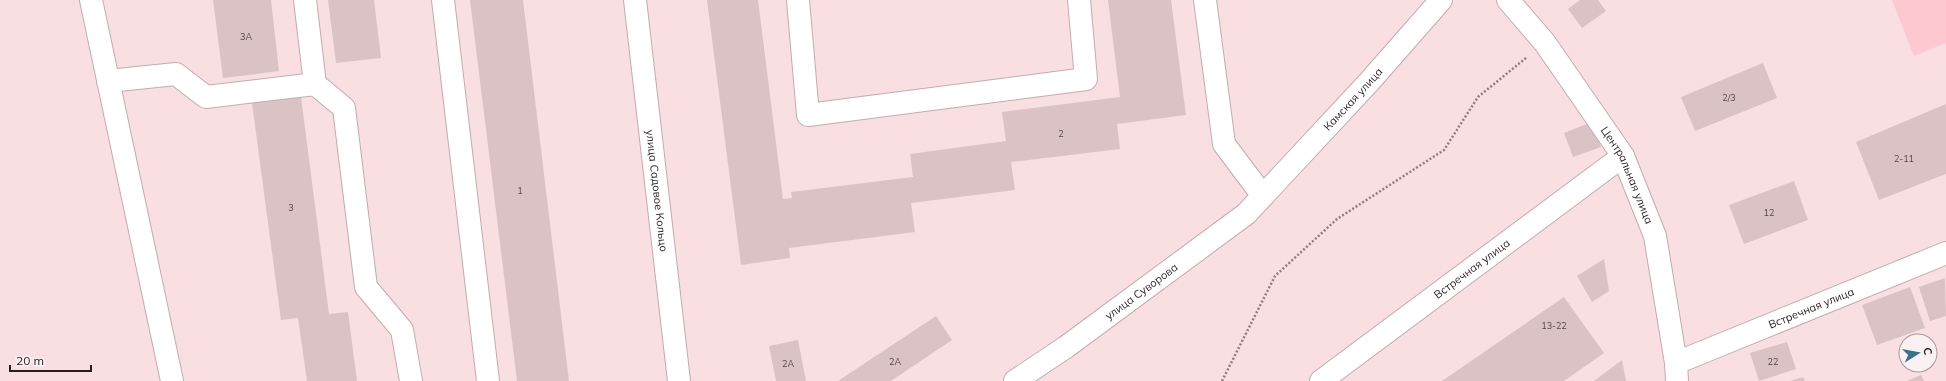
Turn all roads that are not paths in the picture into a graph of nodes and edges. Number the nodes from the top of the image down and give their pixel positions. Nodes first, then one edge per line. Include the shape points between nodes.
1 (91, 0) edge
2 (305, 0) edge
3 (442, 0) edge
4 (635, 0) edge
5 (798, 0) edge
6 (1079, 0) edge
7 (1205, 0) edge
8 (1441, 0) edge
9 (1508, 0) edge
10 (108, 81) junction
11 (315, 84) junction
12 (1623, 156) junction
13 (1263, 196) junction
14 (1946, 253) edge
15 (1676, 372) edge
16 (172, 381) edge
17 (412, 381) edge
18 (488, 381) edge
19 (678, 381) edge
20 (1015, 381) edge
21 (1321, 381) edge

1 - 10 street
2 - 11 street
3 - 18 street
4 - 19 street, улица Садовое Кольцо
5 - 6 street via 808,115 1086,79
7 - 13 street via 1224,144
8 - 13 street, Камская улица
9 - 12 street, Центральная улица via 1545,43
10 - 11 street via 176,74 206,96
10 - 16 street
11 - 17 street via 344,108 366,287 402,330
12 - 15 street, Центральная улица via 1655,236
12 - 21 street, Встречная улица
13 - 20 street, улица Суворова via 1239,219 1066,347
14 - 15 street, Встречная улица

